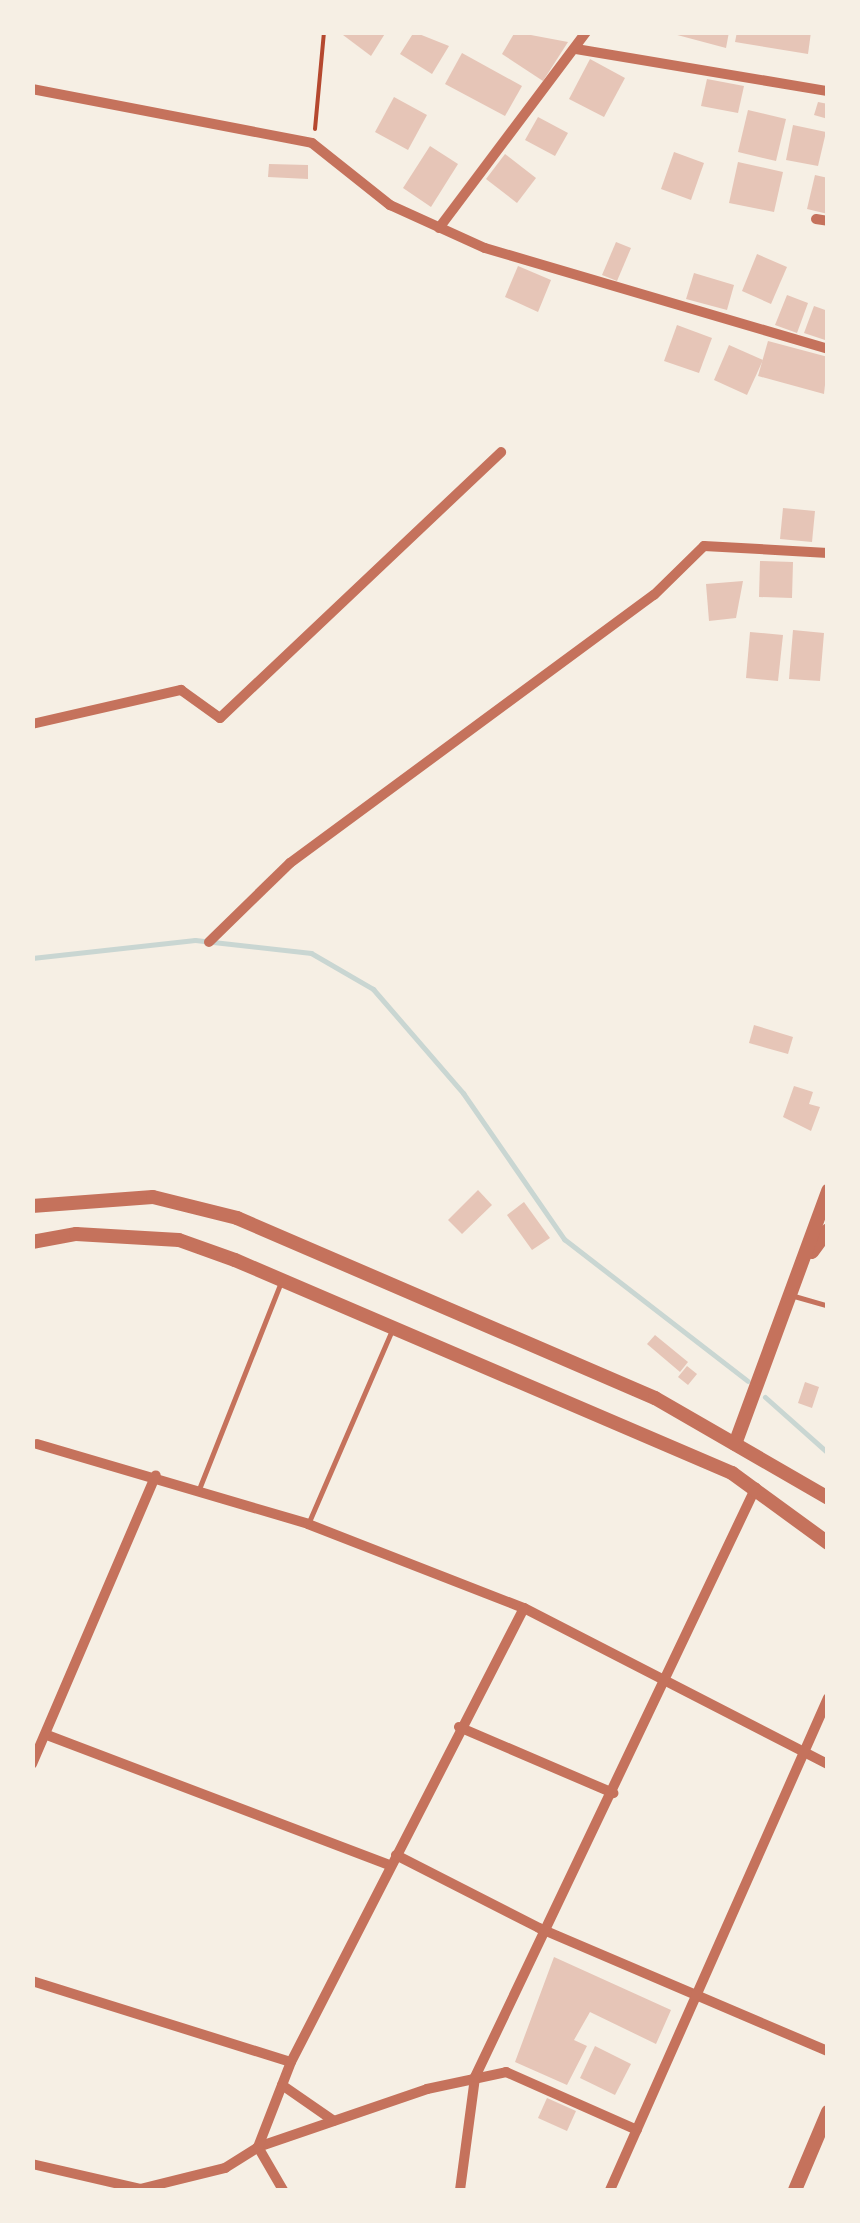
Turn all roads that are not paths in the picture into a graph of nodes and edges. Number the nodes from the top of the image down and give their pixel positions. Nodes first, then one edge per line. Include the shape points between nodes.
1 (586, 32) edge
2 (576, 49) junction
3 (32, 89) edge
4 (828, 91) edge
5 (439, 228) junction
6 (828, 350) edge
7 (501, 452) dead end
8 (828, 553) edge
9 (32, 724) edge
10 (209, 942) dead end
11 (828, 1191) edge
12 (32, 1206) edge
13 (828, 1230) edge
14 (32, 1242) edge
15 (801, 1270) junction
16 (282, 1279) junction
17 (791, 1295) junction
18 (828, 1306) edge
19 (394, 1324) junction
20 (37, 1444) dead end
21 (735, 1444) junction
22 (156, 1475) junction
23 (756, 1486) junction
24 (199, 1489) junction
25 (828, 1498) edge
26 (308, 1524) junction
27 (828, 1543) edge
28 (524, 1608) junction
29 (666, 1685) junction
30 (828, 1698) edge
31 (459, 1727) junction
32 (46, 1735) junction
33 (809, 1755) junction
34 (32, 1764) edge
35 (828, 1764) edge
36 (612, 1793) junction
37 (392, 1859) junction
38 (539, 1928) junction
39 (32, 1981) edge
40 (699, 1996) junction
41 (828, 2051) edge
42 (291, 2062) junction
43 (475, 2077) junction
44 (282, 2085) junction
45 (828, 2112) edge
46 (334, 2121) junction
47 (637, 2130) junction
48 (258, 2146) junction
49 (32, 2164) edge
50 (140, 2190) edge
51 (283, 2190) edge
52 (460, 2190) edge
53 (610, 2190) edge
54 (795, 2190) edge

1 - 2 street
2 - 4 street
2 - 5 street
3 - 5 street via 312,144 390,205
5 - 6 street
7 - 9 street via 220,718 181,690
8 - 10 street via 704,546 654,595 290,862
11 - 15 street
12 - 21 street via 154,1197 236,1218 621,1382
13 - 15 street
14 - 16 street via 76,1234 180,1240
15 - 17 street
16 - 19 street
16 - 24 lane
17 - 18 lane
17 - 21 street
19 - 23 street
19 - 26 lane
20 - 22 street
21 - 25 street
22 - 24 street
22 - 32 street
23 - 27 street
23 - 29 street
24 - 26 street
26 - 28 street
28 - 29 street
28 - 31 street
29 - 33 street
29 - 36 street
30 - 33 street
31 - 36 street
31 - 37 street
32 - 34 street
32 - 37 street
33 - 35 street
33 - 40 street
36 - 38 street
37 - 38 street
37 - 42 street
38 - 40 street
38 - 43 street
39 - 42 street
40 - 41 street
40 - 47 street
42 - 44 street
43 - 46 street
43 - 47 street via 526,2075
43 - 52 street
44 - 46 street
44 - 48 street
45 - 54 street
46 - 48 street
47 - 53 street
48 - 50 street via 225,2168
48 - 51 street
49 - 50 street

